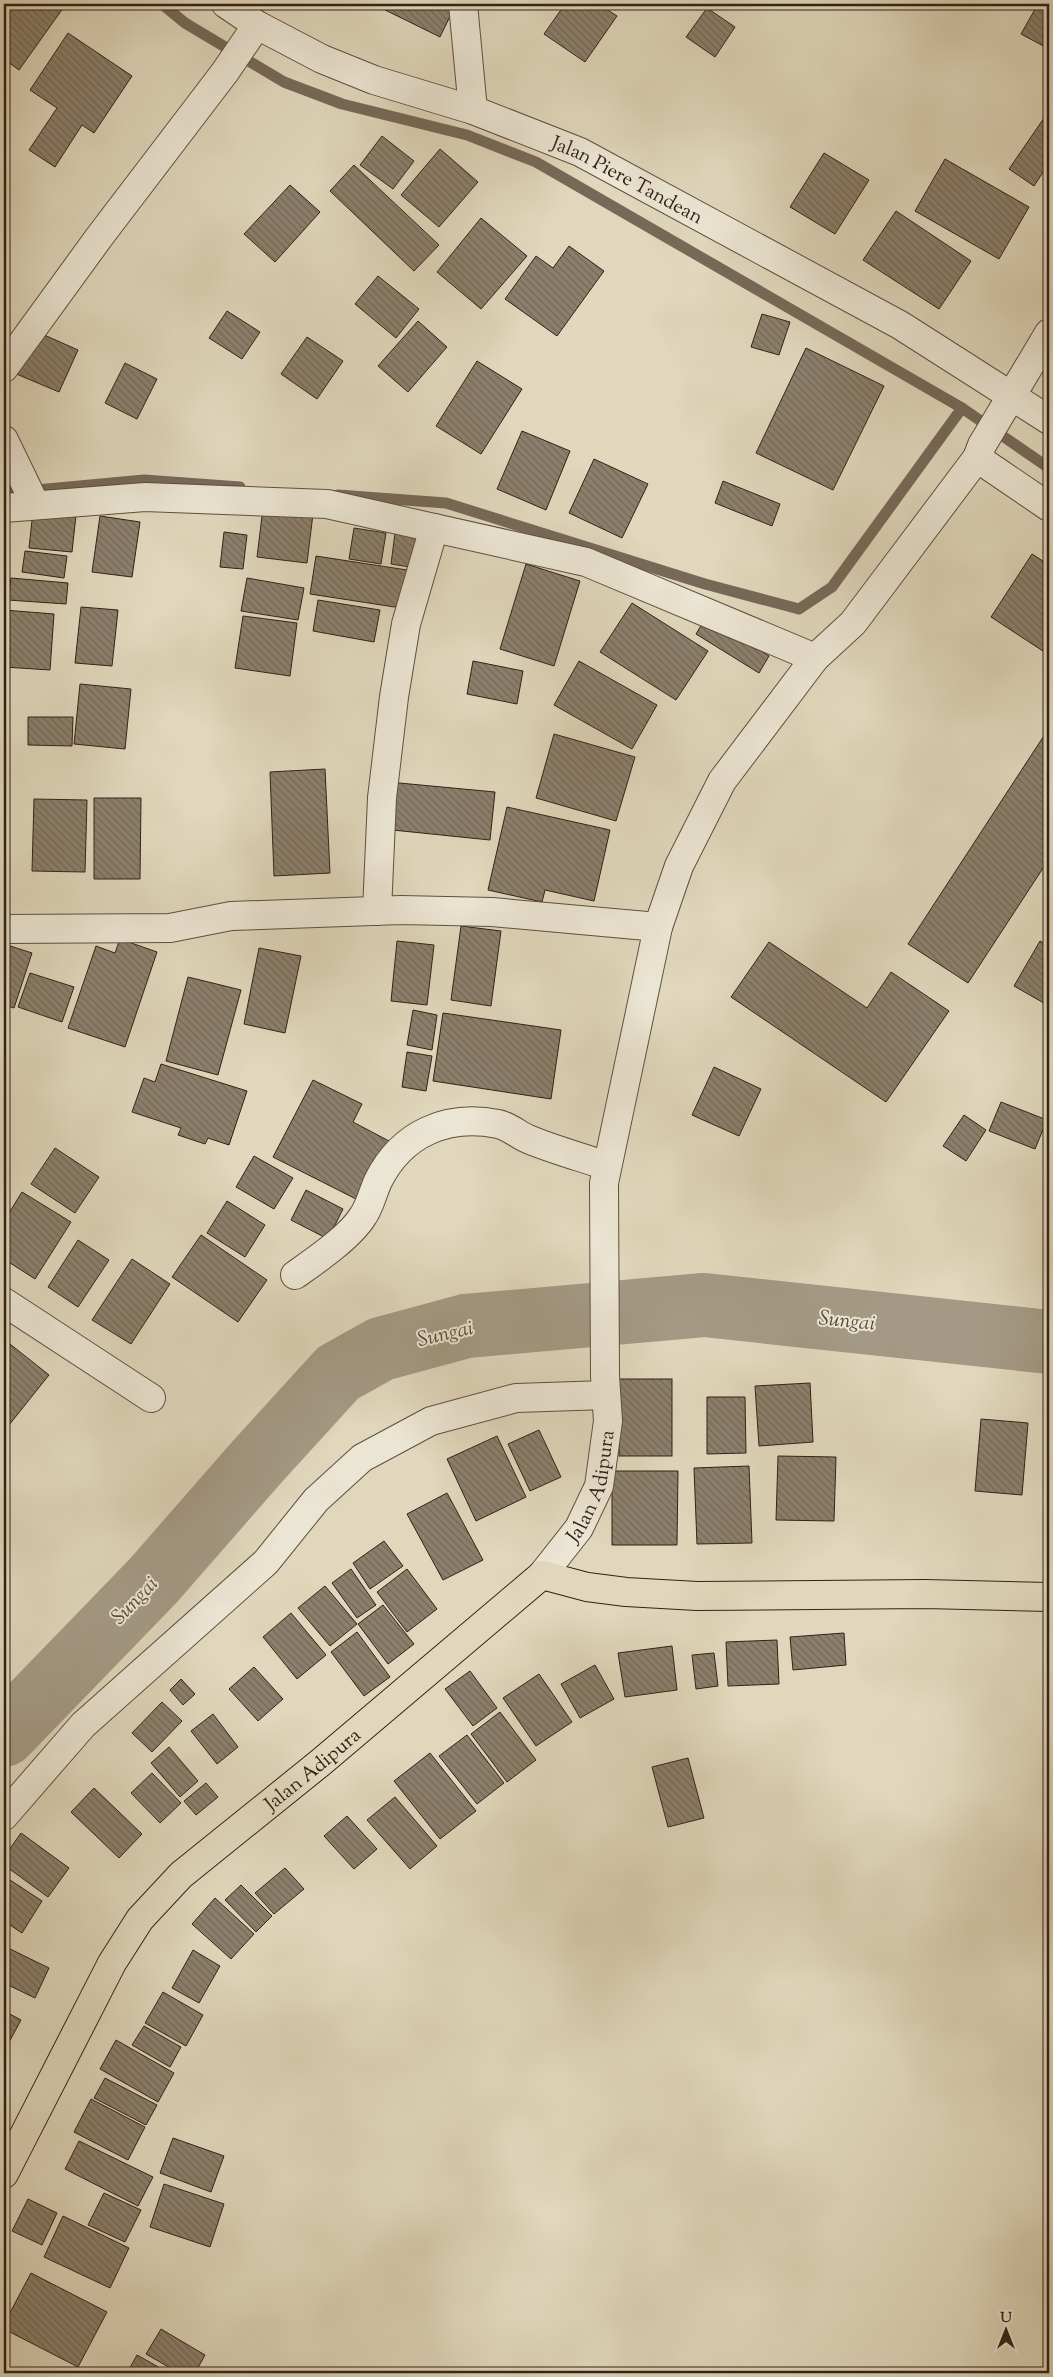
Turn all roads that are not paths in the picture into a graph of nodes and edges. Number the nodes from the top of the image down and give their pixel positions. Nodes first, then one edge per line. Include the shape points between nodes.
1 (226, 4) edge
2 (462, 4) edge
3 (253, 32) junction
4 (473, 110) junction
5 (1049, 333) edge
6 (4, 368) edge
7 (1008, 403) junction
8 (1049, 420) edge
9 (4, 440) edge
10 (980, 452) junction
11 (35, 504) junction
12 (1049, 507) edge
13 (4, 508) edge
14 (434, 528) junction
15 (815, 658) junction
16 (377, 911) junction
17 (658, 927) junction
18 (4, 929) edge
19 (606, 1174) junction
20 (295, 1275) dead end
21 (4, 1302) edge
22 (606, 1386) junction
23 (151, 1398) dead end
24 (542, 1575) junction
25 (1049, 1597) edge
26 (4, 1816) edge
27 (4, 2174) edge

1 - 3 street, Jalan Piere Tandean
2 - 4 street
3 - 4 street, Jalan Piere Tandean via 374,80
3 - 6 street
4 - 7 street, Jalan Piere Tandean via 580,152 900,325
5 - 7 street, Jalan Adipura
7 - 8 street, Jalan Piere Tandean
7 - 10 street, Jalan Adipura
9 - 11 street
10 - 12 street
10 - 15 street, Jalan Adipura via 853,623
11 - 13 street
11 - 14 street via 145,497 327,504
14 - 15 street via 586,562
14 - 16 street via 406,624 394,697 382,798
15 - 17 street, Jalan Adipura via 722,781 679,866
16 - 17 street via 492,912
16 - 18 street via 231,916 170,928
17 - 19 street, Jalan Adipura
19 - 20 street via 500,1125 472,1121 442,1125 416,1136 379,1180 363,1217 331,1249
19 - 22 street, Jalan Adipura
21 - 23 street
22 - 24 street, Jalan Adipura via 608,1421 599,1486 579,1528
22 - 26 street via 516,1398 432,1421 362,1458 316,1500 266,1562 83,1725
24 - 25 highway via 587,1587 697,1596 925,1594
24 - 27 highway, Jalan Adipura via 320,1763 181,1875 140,1919 112,1963

